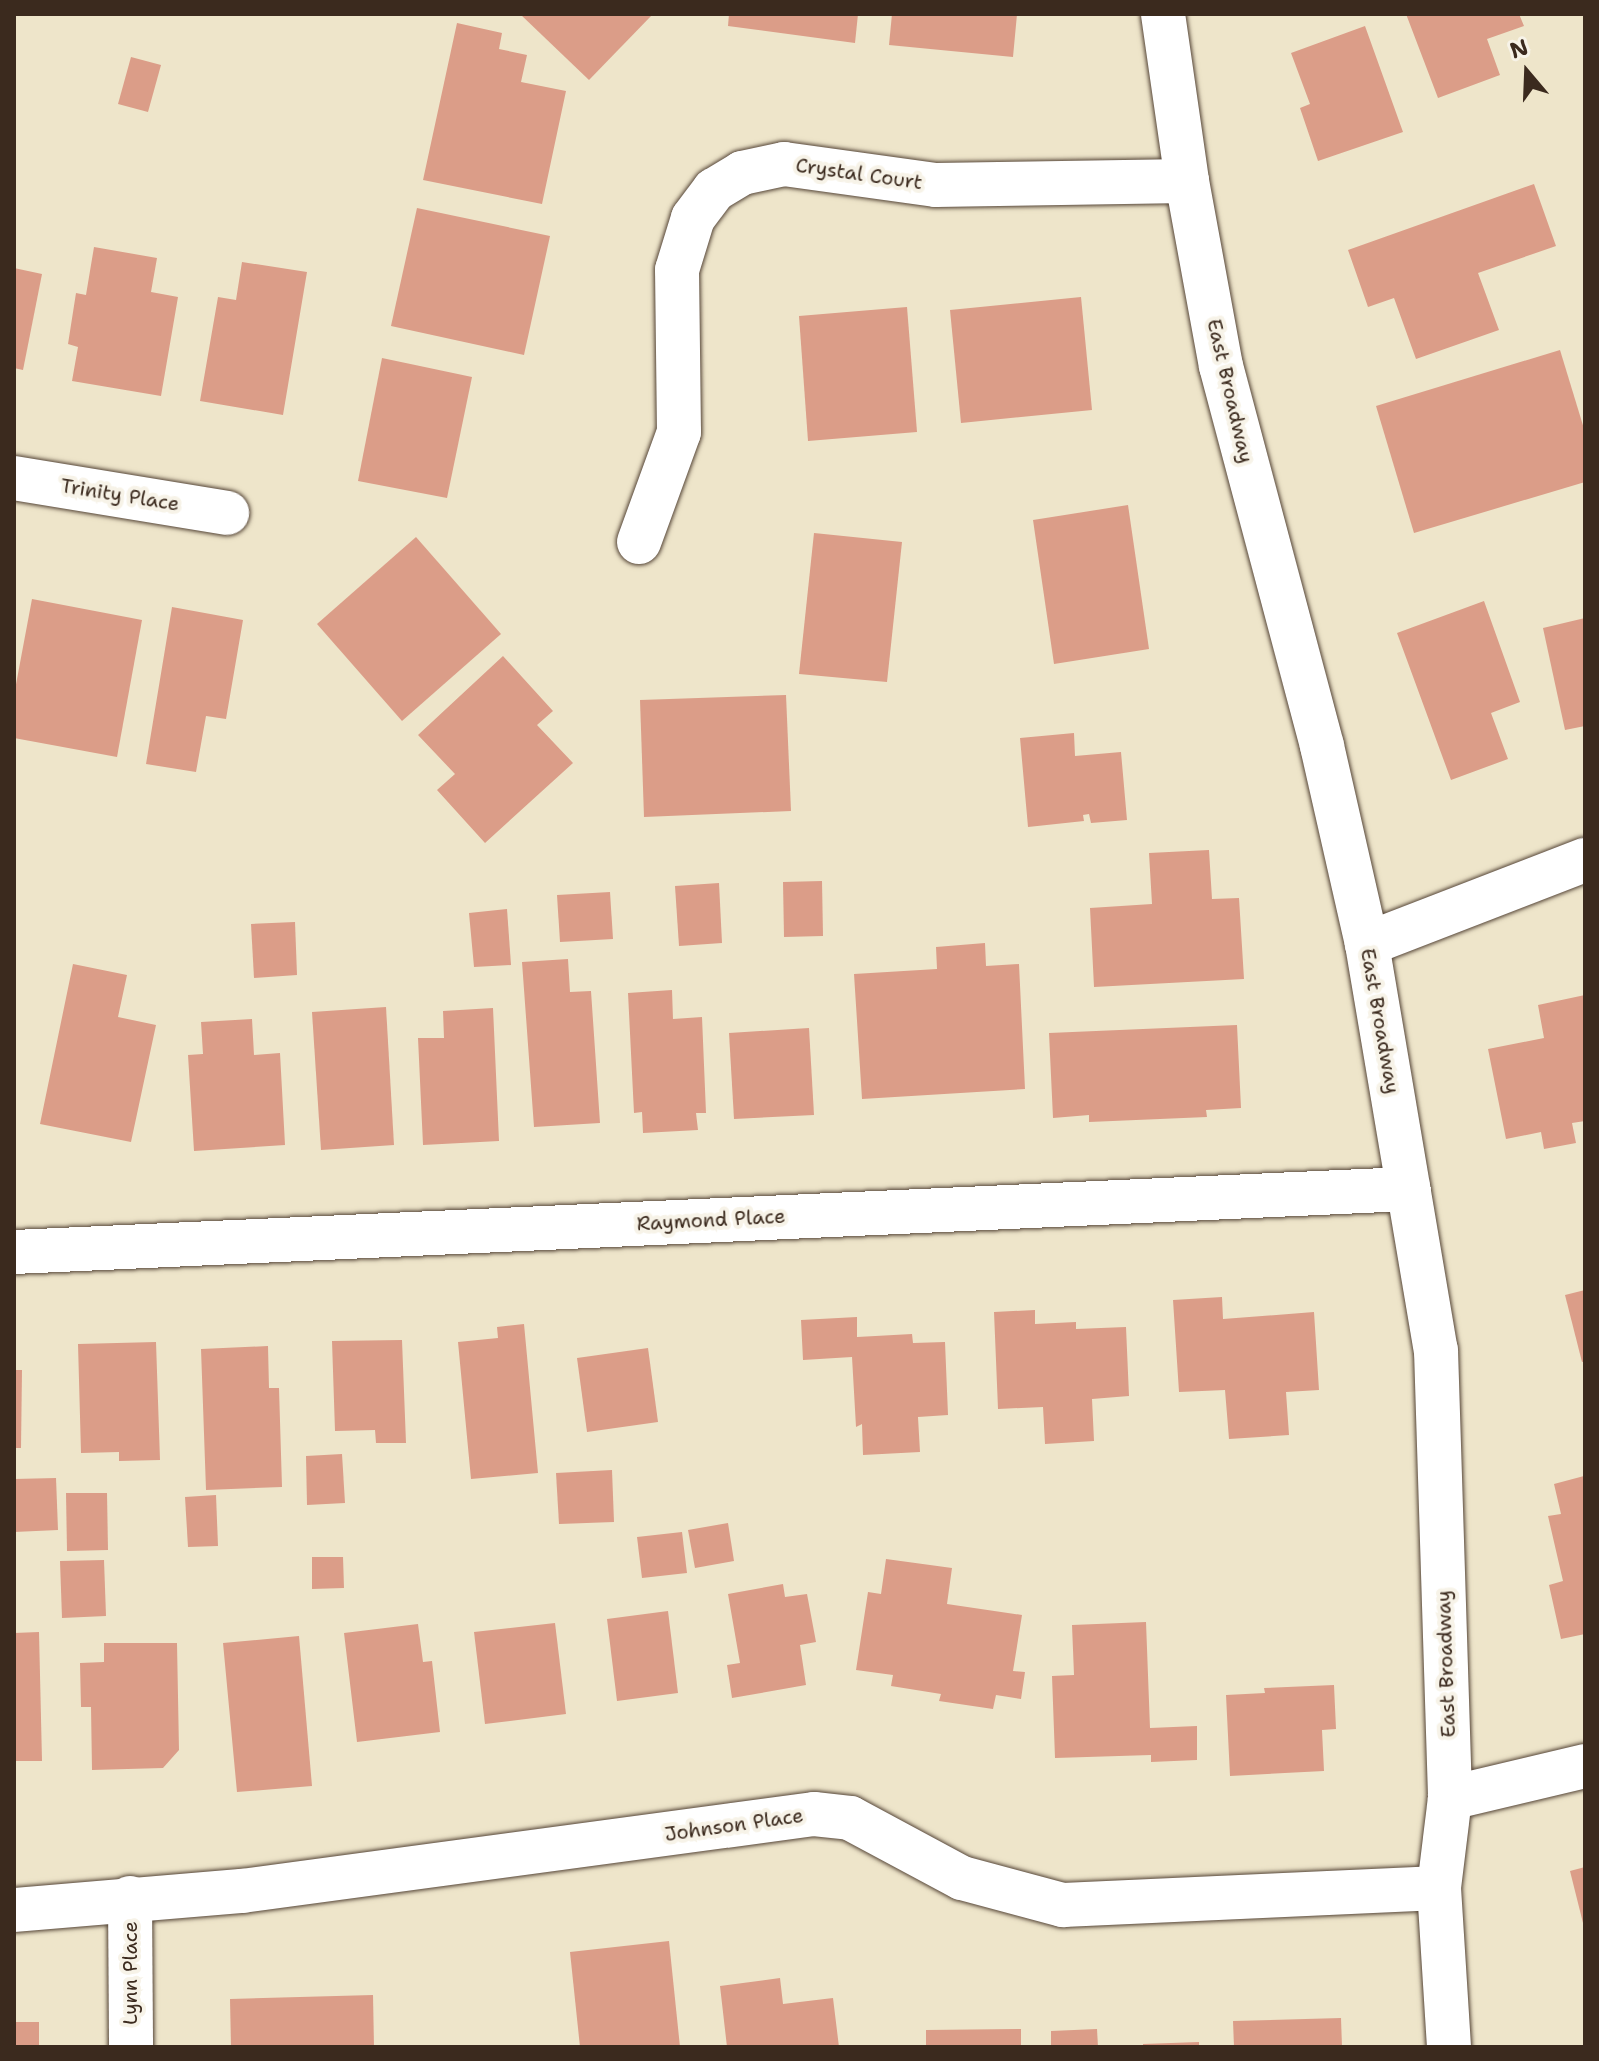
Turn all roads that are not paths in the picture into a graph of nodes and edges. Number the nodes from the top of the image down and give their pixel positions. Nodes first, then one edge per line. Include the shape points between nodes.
1 (1163, 14) edge
2 (1187, 181) junction
3 (14, 478) edge
4 (227, 513) dead end
5 (639, 542) dead end
6 (1585, 860) edge
7 (1367, 944) junction
8 (1409, 1189) junction
9 (14, 1252) edge
10 (1585, 1766) edge
11 (1450, 1798) junction
12 (1439, 1888) junction
13 (130, 1898) junction
14 (14, 1910) edge
15 (131, 2047) edge
16 (1449, 2047) edge

1 - 2 street, East Broadway
2 - 5 street, Crystal Court via 936,185 784,164 742,173 714,190 693,218 677,270 679,432
2 - 7 street, East Broadway via 1221,366 1322,746
3 - 4 street, Trinity Place
6 - 7 street
7 - 8 street, East Broadway
8 - 9 street, Raymond Place
8 - 11 street, East Broadway via 1436,1350
10 - 11 street
11 - 12 street, East Broadway
12 - 13 street, Johnson Place via 1063,1905 962,1878 850,1818 814,1814 242,1891
12 - 16 street, East Broadway
13 - 14 street, Johnson Place
13 - 15 street, Lynn Place

